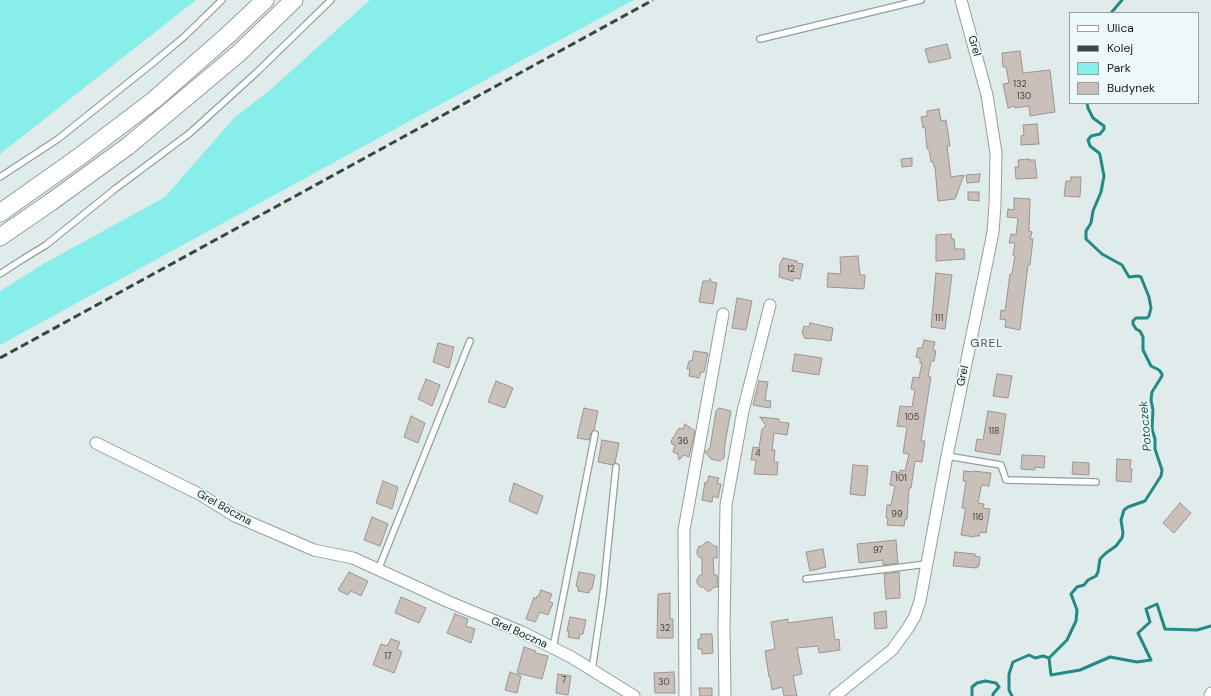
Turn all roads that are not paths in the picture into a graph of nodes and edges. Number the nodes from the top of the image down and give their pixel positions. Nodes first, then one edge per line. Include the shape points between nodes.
1 (222, 0) edge
2 (266, 0) edge
3 (294, 0) edge
4 (331, 0) edge
5 (921, 0) edge
6 (961, 0) edge
7 (760, 39) dead end
8 (0, 177) edge
9 (0, 213) edge
10 (0, 237) edge
11 (0, 274) edge
12 (770, 305) dead end
13 (723, 314) dead end
14 (470, 341) dead end
15 (595, 434) dead end
16 (96, 444) dead end
17 (947, 456) junction
18 (616, 467) dead end
19 (1096, 482) dead end
20 (928, 564) junction
21 (378, 570) junction
22 (806, 579) dead end
23 (553, 648) junction
24 (592, 670) junction
25 (1211, 693) edge
26 (634, 696) edge
27 (685, 696) edge
28 (725, 696) edge
29 (835, 696) edge
30 (1210, 696) edge

1 - 8 lane via 170,49 58,138
2 - 9 main road via 154,100 79,158
3 - 10 main road via 239,53 128,146
4 - 11 lane via 190,133 114,189 46,245
5 - 7 lane
6 - 17 street, Grel via 987,95 996,153 996,180 993,232
12 - 28 street via 744,410 726,505
13 - 27 street via 684,530
14 - 21 lane
15 - 23 lane
16 - 21 street, Grel Boczna via 201,495 235,516 314,550 353,558
17 - 19 lane via 1001,465 1006,480
17 - 20 street, Grel
18 - 24 lane via 603,595
20 - 22 lane
20 - 29 street, Grel via 915,616 900,640 892,650
21 - 23 street, Grel Boczna
23 - 24 street, Grel Boczna
24 - 26 street, Grel Boczna
25 - 30 street

